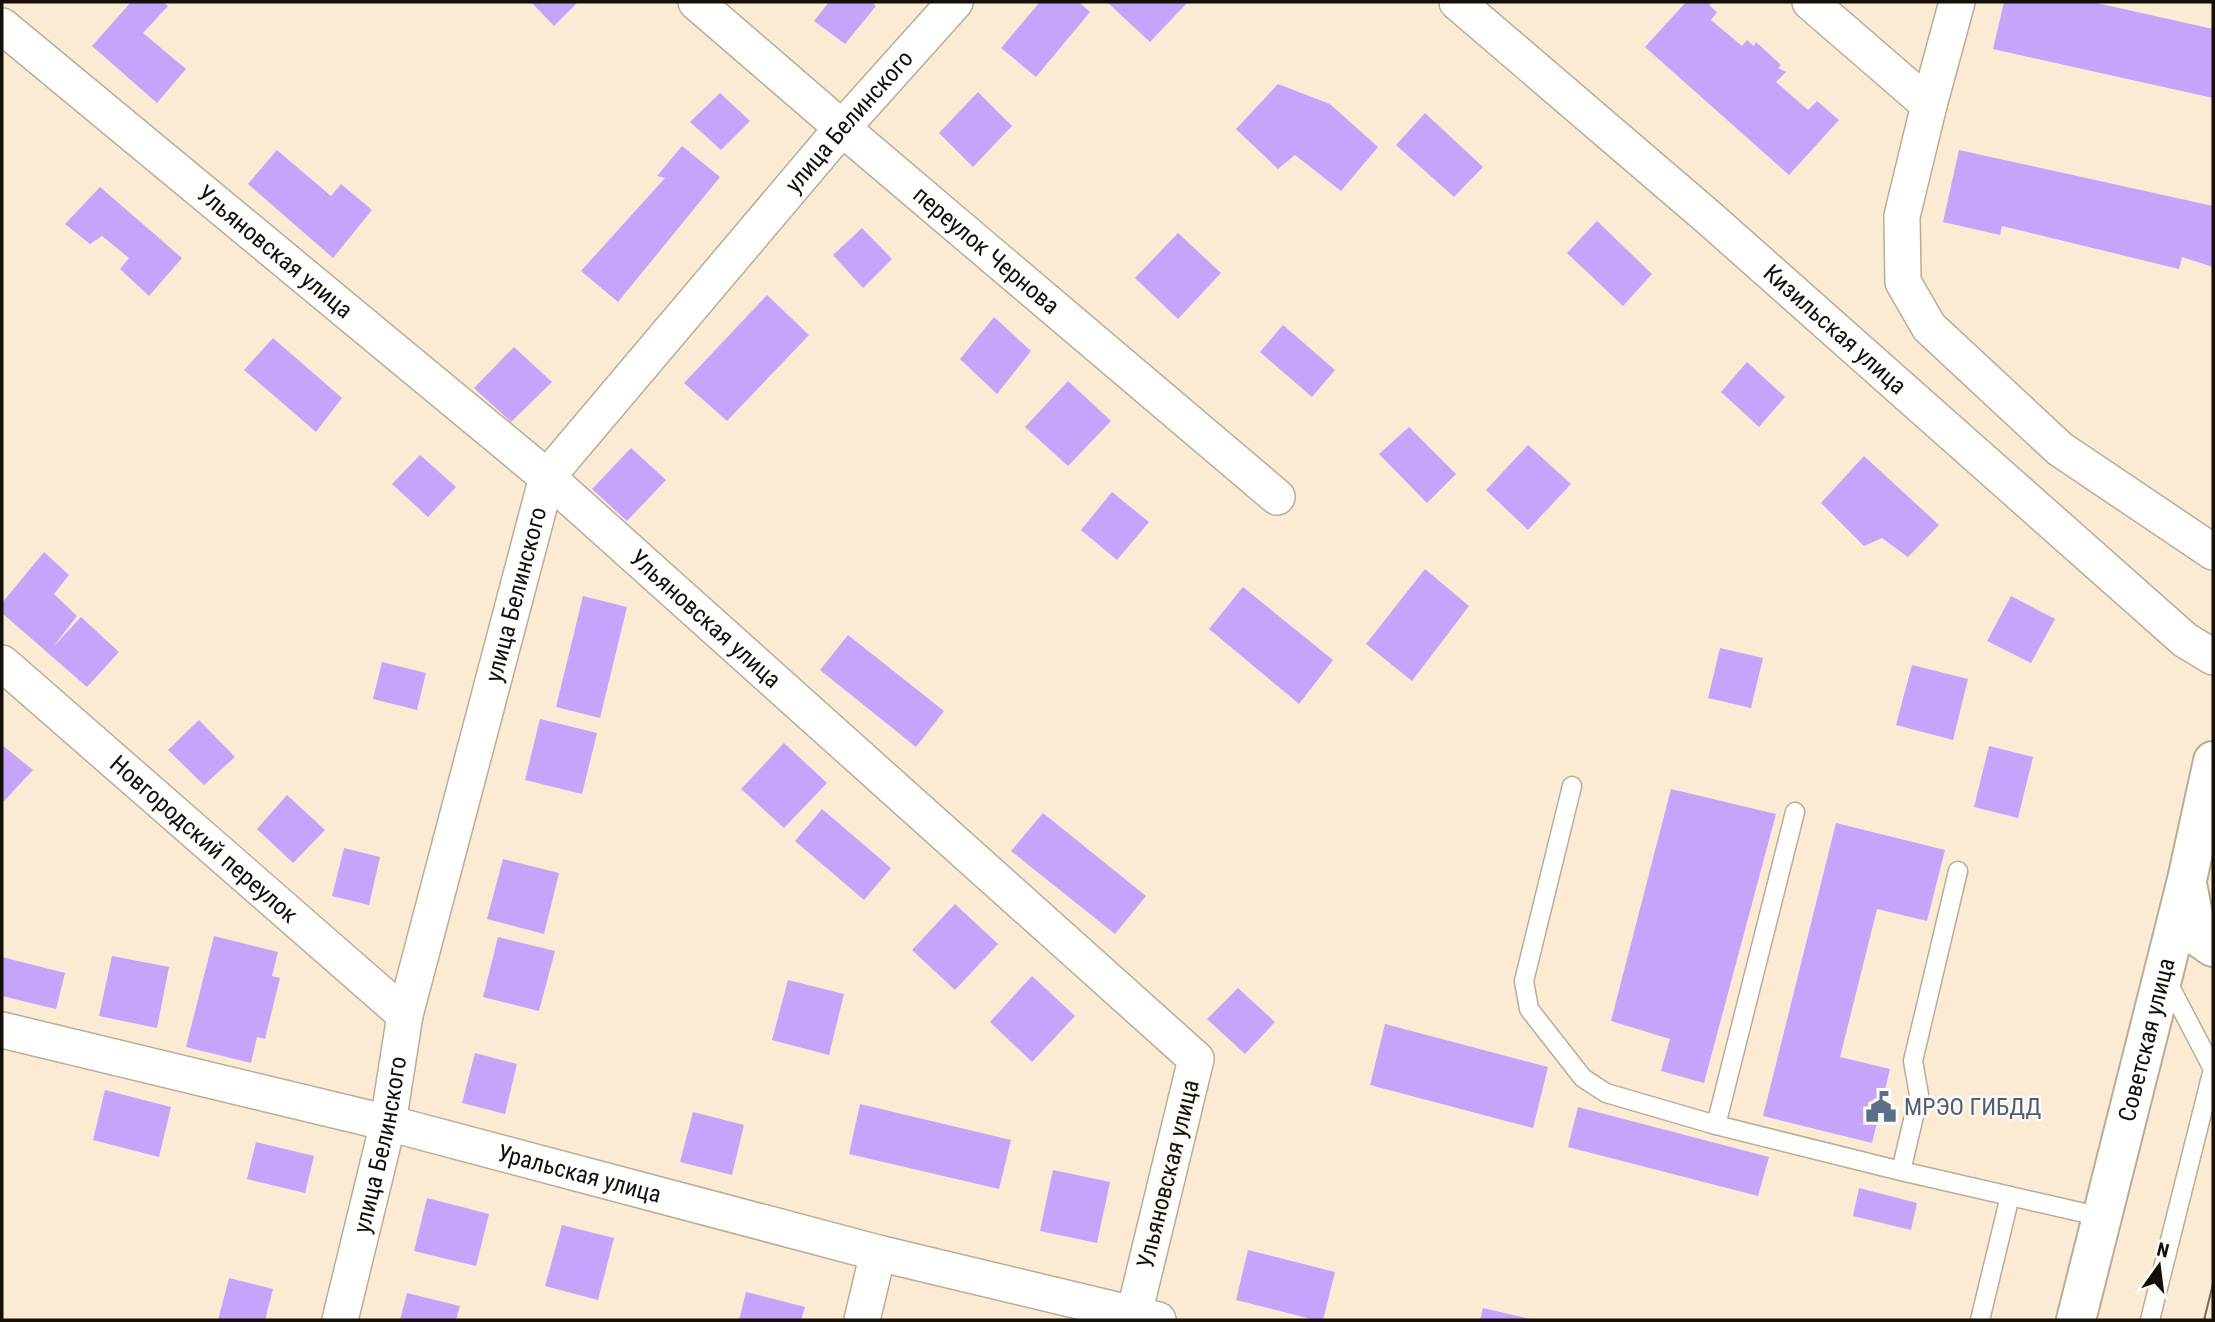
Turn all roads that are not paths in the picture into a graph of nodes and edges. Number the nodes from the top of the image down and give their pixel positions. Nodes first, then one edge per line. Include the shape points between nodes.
1 (696, 2) edge
2 (955, 2) edge
3 (1457, 2) edge
4 (1810, 2) edge
5 (1957, 2) edge
6 (2, 26) edge
7 (1929, 105) junction
8 (842, 128) junction
9 (547, 477) junction
10 (1277, 497) dead end
11 (2213, 552) edge
12 (2213, 657) edge
13 (2, 663) edge
14 (2213, 761) edge
15 (1572, 786) dead end
16 (1795, 812) dead end
17 (1958, 871) dead end
18 (2187, 880) junction
19 (2213, 947) edge
20 (2163, 972) junction
21 (405, 1015) junction
22 (2, 1030) edge
23 (388, 1124) junction
24 (1716, 1125) junction
25 (1900, 1171) junction
26 (2010, 1196) junction
27 (2102, 1217) junction
28 (878, 1253) junction
29 (1146, 1317) edge
30 (340, 1320) edge
31 (862, 1320) edge
32 (1980, 1320) edge
33 (2076, 1320) edge
34 (2150, 1320) edge

1 - 8 street, переулок Чернова
2 - 8 street, улица Белинского
3 - 12 street, Кизильская улица via 1708,217 2185,640
4 - 7 street
5 - 7 street
6 - 9 street, Ульяновская улица
7 - 11 street via 1902,216 1903,282 1929,327 2060,449
8 - 9 street, улица Белинского
8 - 10 street, переулок Чернова
9 - 21 street, улица Белинского
9 - 29 street, Ульяновская улица via 1196,1059
13 - 21 street, Новгородский переулок
14 - 18 main road, Советская улица
15 - 24 lane via 1524,981 1530,1009 1583,1078 1606,1093
16 - 24 lane
17 - 25 lane via 1913,1061 1919,1094
18 - 19 main road via 2197,936
18 - 20 main road, Советская улица
20 - 27 main road, Советская улица
20 - 34 lane via 2213,1069
21 - 23 street, улица Белинского
22 - 23 street, Уральская улица
23 - 28 street, Уральская улица
23 - 30 street, улица Белинского
24 - 25 lane
25 - 26 lane
26 - 27 lane
26 - 32 lane
27 - 33 main road, Советская улица
28 - 29 street, Уральская улица
28 - 31 street

